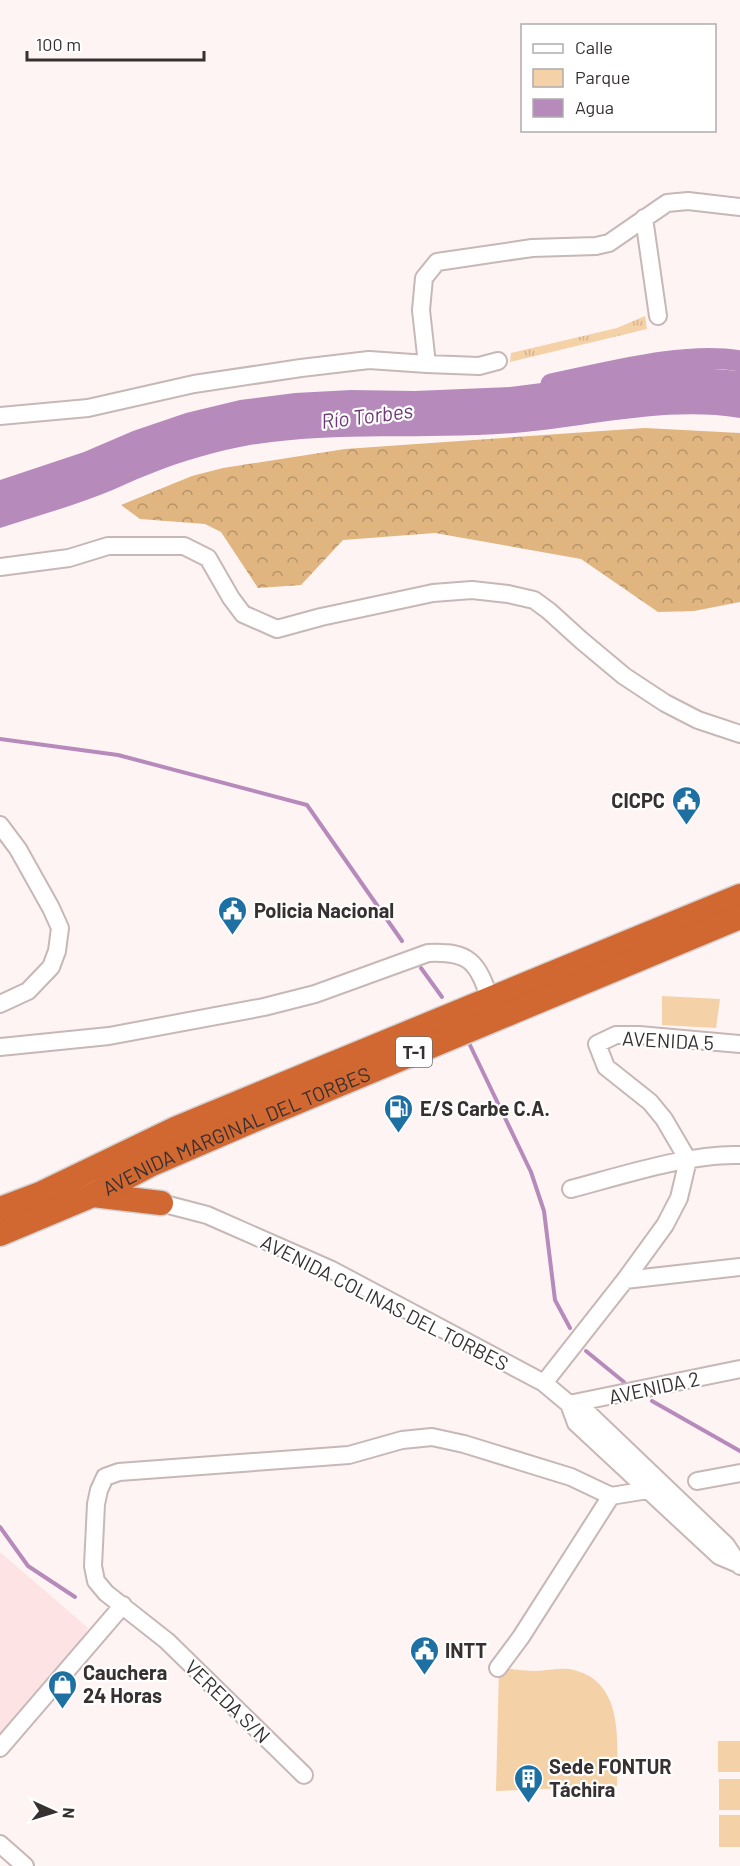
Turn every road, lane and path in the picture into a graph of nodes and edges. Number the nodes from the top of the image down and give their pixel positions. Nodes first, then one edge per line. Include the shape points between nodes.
1 (740, 207) edge
2 (644, 218) junction
3 (658, 316) dead end
4 (498, 361) dead end
5 (428, 364) junction
6 (0, 416) edge
7 (0, 567) edge
8 (740, 734) edge
9 (0, 825) edge
10 (740, 896) edge
11 (740, 917) edge
12 (0, 1004) edge
13 (494, 1008) junction
14 (740, 1044) edge
15 (0, 1047) edge
16 (740, 1155) edge
17 (688, 1160) junction
18 (152, 1164) junction
19 (572, 1189) dead end
20 (93, 1196) junction
21 (161, 1203) junction
22 (0, 1209) edge
23 (0, 1234) edge
24 (740, 1267) edge
25 (625, 1280) junction
26 (740, 1369) edge
27 (544, 1383) junction
28 (569, 1404) junction
29 (740, 1473) edge
30 (697, 1481) dead end
31 (648, 1490) junction
32 (611, 1496) junction
33 (739, 1565) edge
34 (123, 1605) junction
35 (498, 1668) dead end
36 (0, 1748) edge
37 (304, 1775) dead end
38 (0, 1844) edge
39 (25, 1866) edge

1 - 2 street via 688,201 667,203
2 - 3 street
2 - 5 street via 615,239 596,246 532,248 436,262 424,278 421,310
4 - 5 street via 479,366
5 - 6 street via 369,360 301,368 194,384 88,408
7 - 8 street via 69,558 108,546 184,546 208,558 243,614 277,629 434,593 472,590 508,594 534,600 624,676 665,703 698,720
9 - 12 street via 18,849 60,928 51,967 28,991
10 - 13 highway, AVENIDA MARGINAL DEL TORBES / T-1 via 547,977
11 - 13 highway, AVENIDA MARGINAL DEL TORBES / T-1
13 - 15 street via 480,972 464,956 428,953 315,994 264,1007 110,1036
13 - 18 highway, AVENIDA MARGINAL DEL TORBES / T-1
13 - 22 highway, AVENIDA MARGINAL DEL TORBES / T-1 via 177,1128 40,1194
14 - 17 street, AVENIDA 5 via 639,1035 615,1035 597,1044 606,1067 650,1102
16 - 17 street
17 - 19 street
17 - 25 street via 679,1198
18 - 20 highway, AVENIDA MARGINAL DEL TORBES / T-1
18 - 21 highway via 149,1178 153,1194
20 - 21 highway
20 - 23 highway, AVENIDA MARGINAL DEL TORBES / T-1
21 - 27 street, AVENIDA COLINAS DEL TORBES via 207,1215 332,1270
24 - 25 street
25 - 27 street
26 - 28 street, AVENIDA 2
27 - 28 street, AVENIDA COLINAS DEL TORBES
28 - 31 street, AVENIDA COLINAS DEL TORBES via 576,1423
28 - 33 street, AVENIDA COLINAS DEL TORBES via 589,1414 726,1545
29 - 30 street
31 - 32 street
31 - 33 street, AVENIDA COLINAS DEL TORBES via 719,1556
32 - 34 street, VEREDA S/N via 571,1477 432,1437 402,1440 349,1455 119,1472 105,1477 99,1490 93,1566 96,1581
32 - 35 street
34 - 36 street
34 - 37 street, VEREDA S/N via 167,1641
38 - 39 street

